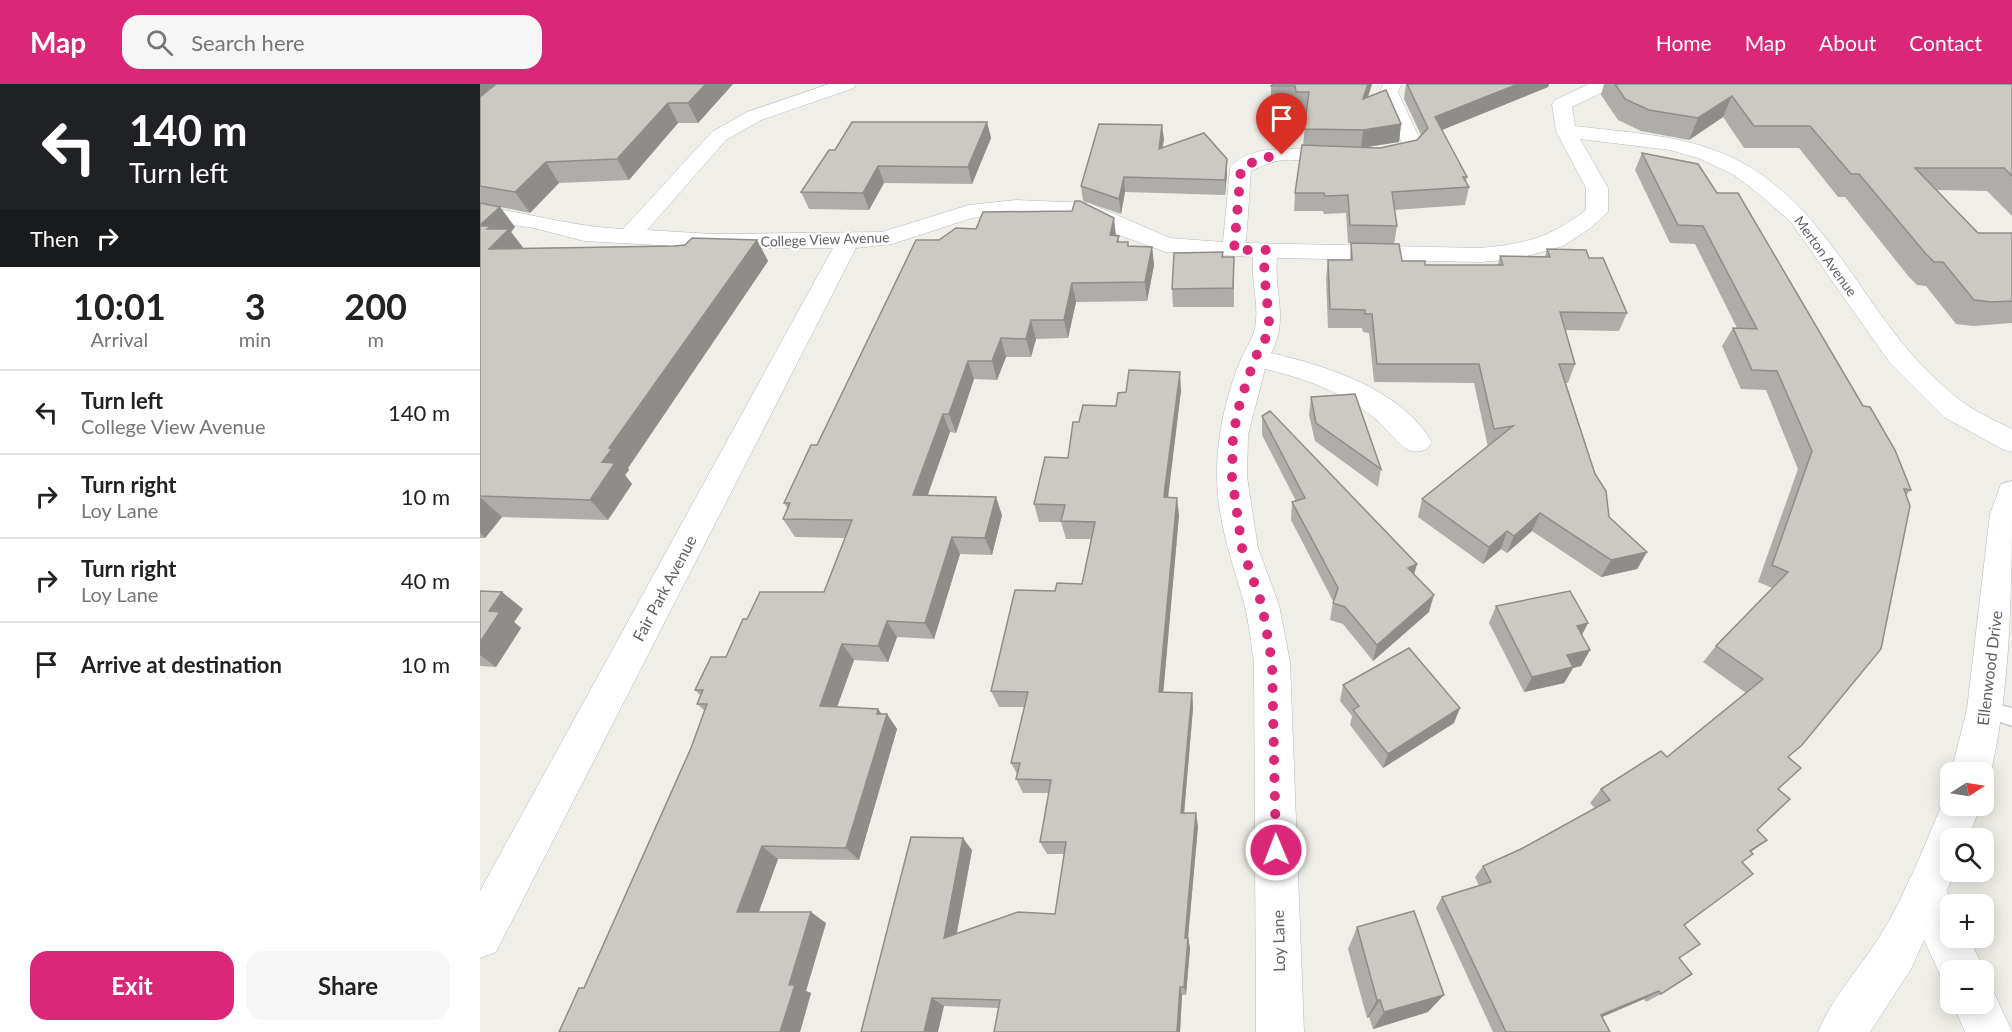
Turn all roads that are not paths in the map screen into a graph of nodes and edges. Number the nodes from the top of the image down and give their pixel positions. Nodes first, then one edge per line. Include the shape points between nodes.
1 (848, 84) edge
2 (1392, 84) edge
3 (1604, 84) edge
4 (1566, 131) junction
5 (480, 213) edge
6 (629, 237) junction
7 (848, 241) junction
8 (1250, 250) junction
9 (1255, 358) junction
10 (1417, 442) dead end
11 (2012, 442) edge
12 (2012, 492) edge
13 (1999, 713) edge
14 (1976, 762) edge
15 (1957, 816) edge
16 (1925, 893) junction
17 (480, 936) edge
18 (1956, 960) edge
19 (1981, 1014) edge
20 (1280, 1032) edge
21 (1842, 1032) edge
22 (1989, 1032) edge

1 - 6 street via 753,116 719,136
2 - 8 street, Loy Lane via 1389,92 1413,146 1399,155 1282,155 1262,158 1241,168
3 - 4 street, College View Avenue via 1562,104
4 - 8 street, College View Avenue via 1597,188 1597,212 1554,243 1524,252 1480,255
4 - 11 street, Merton Avenue via 1672,144 1741,171 1798,216 1899,357 1954,410
5 - 6 street, College View Avenue via 536,221 584,234
6 - 7 street, College View Avenue
7 - 8 street, College View Avenue via 885,239 969,212 1016,207 1089,210 1166,245
7 - 17 street, Fair Park Avenue
8 - 9 street, Loy Lane via 1264,271 1269,321
9 - 10 street via 1300,368 1343,384 1376,402
9 - 20 street, Loy Lane via 1233,435 1232,477 1242,548 1262,605 1272,662
12 - 13 street, Ellenwood Drive via 2006,514
13 - 14 street, Ellenwood Drive
15 - 16 street
16 - 18 street
16 - 21 street via 1895,953
19 - 22 street

